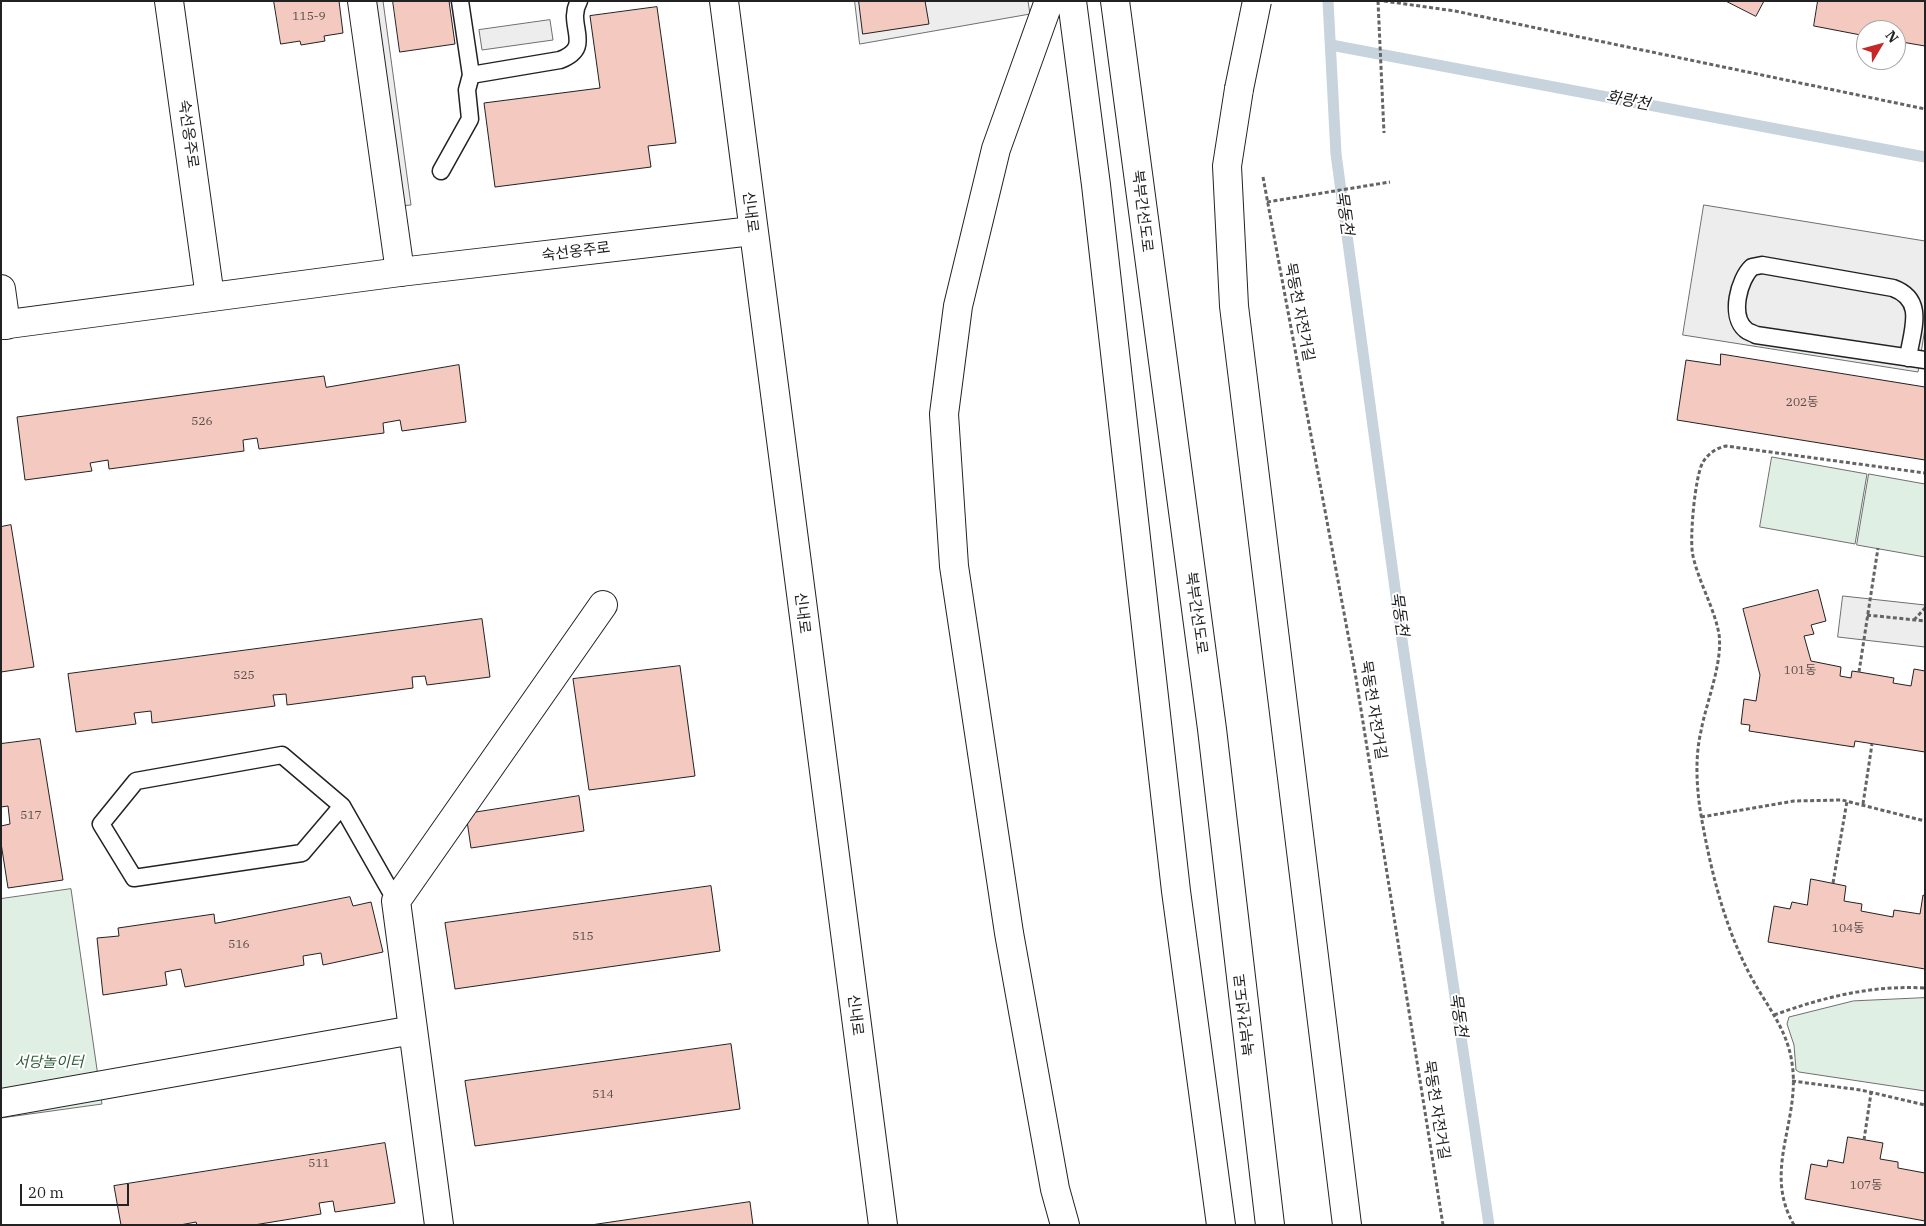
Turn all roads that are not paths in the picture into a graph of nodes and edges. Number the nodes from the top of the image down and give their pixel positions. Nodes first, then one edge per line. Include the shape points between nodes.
1 (169, 1) edge
2 (362, 1) edge
3 (460, 1) edge
4 (579, 1) edge
5 (724, 1) edge
6 (1050, 1) edge
7 (1072, 1) edge
8 (1115, 1) edge
9 (1257, 1) edge
10 (471, 75) junction
11 (441, 171) dead end
12 (752, 231) junction
13 (400, 272) junction
14 (1, 290) edge
15 (210, 297) junction
16 (3, 325) edge
17 (1917, 359) edge
18 (603, 605) dead end
19 (342, 806) junction
20 (396, 902) junction
21 (412, 1030) junction
22 (1, 1103) edge
23 (438, 1225) edge
24 (883, 1225) edge
25 (1065, 1225) edge
26 (1221, 1225) edge
27 (1270, 1225) edge
28 (1347, 1225) edge

1 - 15 main road, 숙선옹주로
2 - 13 main road
3 - 10 lane
4 - 10 lane via 575,18 578,45 571,56
5 - 12 main road, 신내로
6 - 25 main road via 996,149 958,306 944,414 954,566 1009,933 1055,1189
7 - 26 main road via 1176,891
8 - 27 main road, 북부간선도로 via 1212,728
9 - 28 main road, bridge via 1227,166 1234,306
10 - 11 lane via 467,90 470,119
12 - 13 main road, 숙선옹주로
12 - 24 main road, 신내로
13 - 15 main road, 숙선옹주로
14 - 16 main road, 숙선옹주로
15 - 16 main road, 숙선옹주로
17 - 17 lane via 1756,335 1746,330 1738,315 1740,284 1752,267 1762,265 1902,291 1915,308
18 - 20 main road
19 - 19 lane via 282,755 136,781 101,824 134,878 302,853
19 - 20 lane
20 - 21 main road
21 - 22 main road
21 - 23 main road

